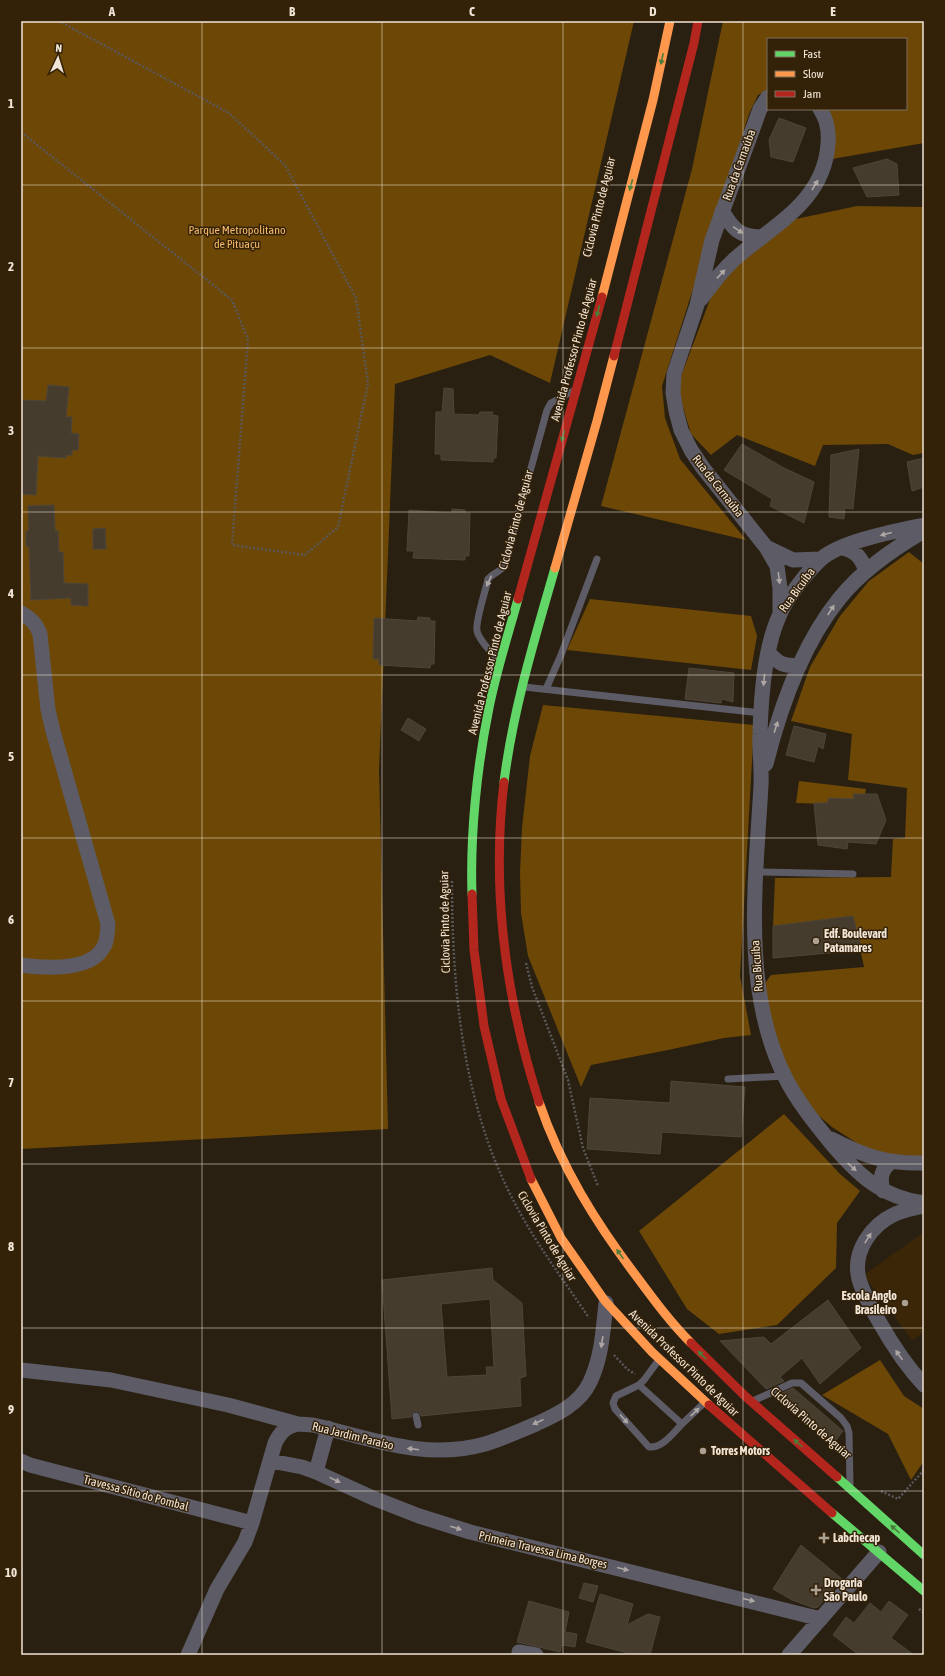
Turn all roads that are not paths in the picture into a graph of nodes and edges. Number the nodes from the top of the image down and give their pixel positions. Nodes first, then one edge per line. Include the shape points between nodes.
1 (670, 21) edge
2 (698, 21) edge
3 (767, 98) edge
4 (820, 110) edge
5 (722, 212) junction
6 (760, 237) junction
7 (697, 305) junction
8 (576, 389) junction
9 (924, 525) edge
10 (924, 532) edge
11 (766, 547) junction
12 (842, 548) junction
13 (597, 559) dead end
14 (821, 559) junction
15 (866, 571) junction
16 (780, 612) junction
17 (21, 613) edge
18 (768, 652) junction
19 (500, 663) junction
20 (800, 665) junction
21 (522, 687) junction
22 (546, 689) junction
23 (761, 713) junction
24 (762, 778) junction
25 (757, 872) junction
26 (853, 874) dead end
27 (21, 965) edge
28 (784, 1076) junction
29 (728, 1079) dead end
30 (826, 1137) junction
31 (891, 1162) junction
32 (924, 1163) edge
33 (883, 1191) junction
34 (924, 1202) edge
35 (924, 1206) edge
36 (606, 1303) junction
37 (659, 1360) junction
38 (21, 1370) edge
39 (642, 1382) junction
40 (924, 1385) edge
41 (706, 1402) junction
42 (751, 1402) junction
43 (416, 1416) dead end
44 (298, 1424) junction
45 (682, 1424) junction
46 (418, 1425) dead end
47 (328, 1428) junction
48 (21, 1461) edge
49 (271, 1461) junction
50 (316, 1472) junction
51 (850, 1489) junction
52 (252, 1523) junction
53 (879, 1552) junction
54 (924, 1555) edge
55 (924, 1591) edge
56 (821, 1619) junction
57 (519, 1652) dead end
58 (188, 1655) edge
59 (536, 1655) edge
60 (789, 1655) edge

1 -> 8 main road, Avenida Professor Pinto de Aguiar via 653,100
2 - 21 main road, Avenida Professor Pinto de Aguiar via 623,323
3 - 5 street, Rua da Carnaúba via 760,109
6 -> 4 street, Rua da Carnaúba via 790,216 802,204 823,170 828,141 827,125
5 -> 6 street via 737,230 747,236
5 - 7 street, Rua da Carnaúba via 712,240
7 -> 6 street, Rua da Carnaúba via 730,263
7 - 11 street, Rua da Carnaúba via 674,374 673,393 681,430 690,450 703,468
8 -> 19 main road, Avenida Professor Pinto de Aguiar
8 -> 19 lane via 551,403 547,410 504,566 488,579 477,631
9 -> 12 street, Rua Bicuíba via 865,539
10 - 15 street, Rua Bicuíba via 890,552
11 - 14 street, Rua da Carnaúba via 793,560
11 -> 16 street, Rua da Carnaúba via 778,570
12 - 14 street, Rua Bicuíba
12 - 15 street via 858,554
13 - 22 lane
14 - 16 street, Rua Bicuíba
20 -> 15 street, Rua Bicuíba via 812,640 839,599
16 - 18 street, Rua Bicuíba
17 - 27 street via 37,625 40,634 48,710 53,732 108,924 103,949 93,958 62,967
18 - 20 street via 782,665
18 -> 23 street, Rua Bicuíba
19 - 36 main road, Avenida Professor Pinto de Aguiar via 486,720 478,771 470,883 472,937 488,1053 504,1111 538,1196 559,1235
24 -> 20 street, Rua Bicuíba via 783,705
21 - 22 lane
42 -> 21 main road, Avenida Professor Pinto de Aguiar via 666,1316 593,1217 555,1140 540,1101 523,1046 511,993 502,936 499,885 505,774
22 - 23 lane
23 - 24 street, Rua Bicuíba
24 - 25 street, Rua Bicuíba
25 - 26 lane
25 - 28 street, Rua Bicuíba via 755,965 758,992
28 - 29 lane
28 - 30 street, Rua Bicuíba
30 - 31 street, Rua Bicuíba via 853,1150
30 -> 33 street, Rua Bicuíba via 847,1162
31 - 32 street, Rua Bicuíba
31 - 33 street via 881,1174
33 - 34 street, Rua Bicuíba via 898,1198
40 -> 35 street via 896,1351 877,1318 859,1279 858,1264 860,1250 868,1235 880,1224 894,1214
36 - 37 main road, Avenida Professor Pinto de Aguiar
36 -> 47 street, Rua Jardim Paraíso via 602,1343 590,1382 573,1404 541,1421 484,1444 425,1450 380,1443
37 - 39 lane
37 - 41 main road, Avenida Professor Pinto de Aguiar
38 - 44 street, Rua Jardim Paraíso via 149,1387
39 - 45 lane
39 -> 45 lane via 616,1396 613,1403 615,1409 649,1447 662,1445
45 -> 41 lane
41 - 53 main road, Avenida Professor Pinto de Aguiar
51 -> 42 main road, Avenida Professor Pinto de Aguiar
42 - 51 lane via 792,1383 805,1385 847,1426 850,1446
43 - 46 lane
44 - 47 street, Rua Jardim Paraíso
44 - 49 street via 287,1427 280,1433
47 - 50 street
48 - 52 street, Travessa Sítio do Pombal
49 - 50 street, Primeira Travessa Lima Borges
49 - 52 street
50 -> 56 street, Primeira Travessa Lima Borges via 419,1516 470,1532
54 -> 51 main road, Avenida Professor Pinto de Aguiar
52 - 58 street via 245,1542 217,1589
53 - 55 main road, Avenida Professor Pinto de Aguiar
53 - 56 street
56 - 60 street
57 - 59 street

